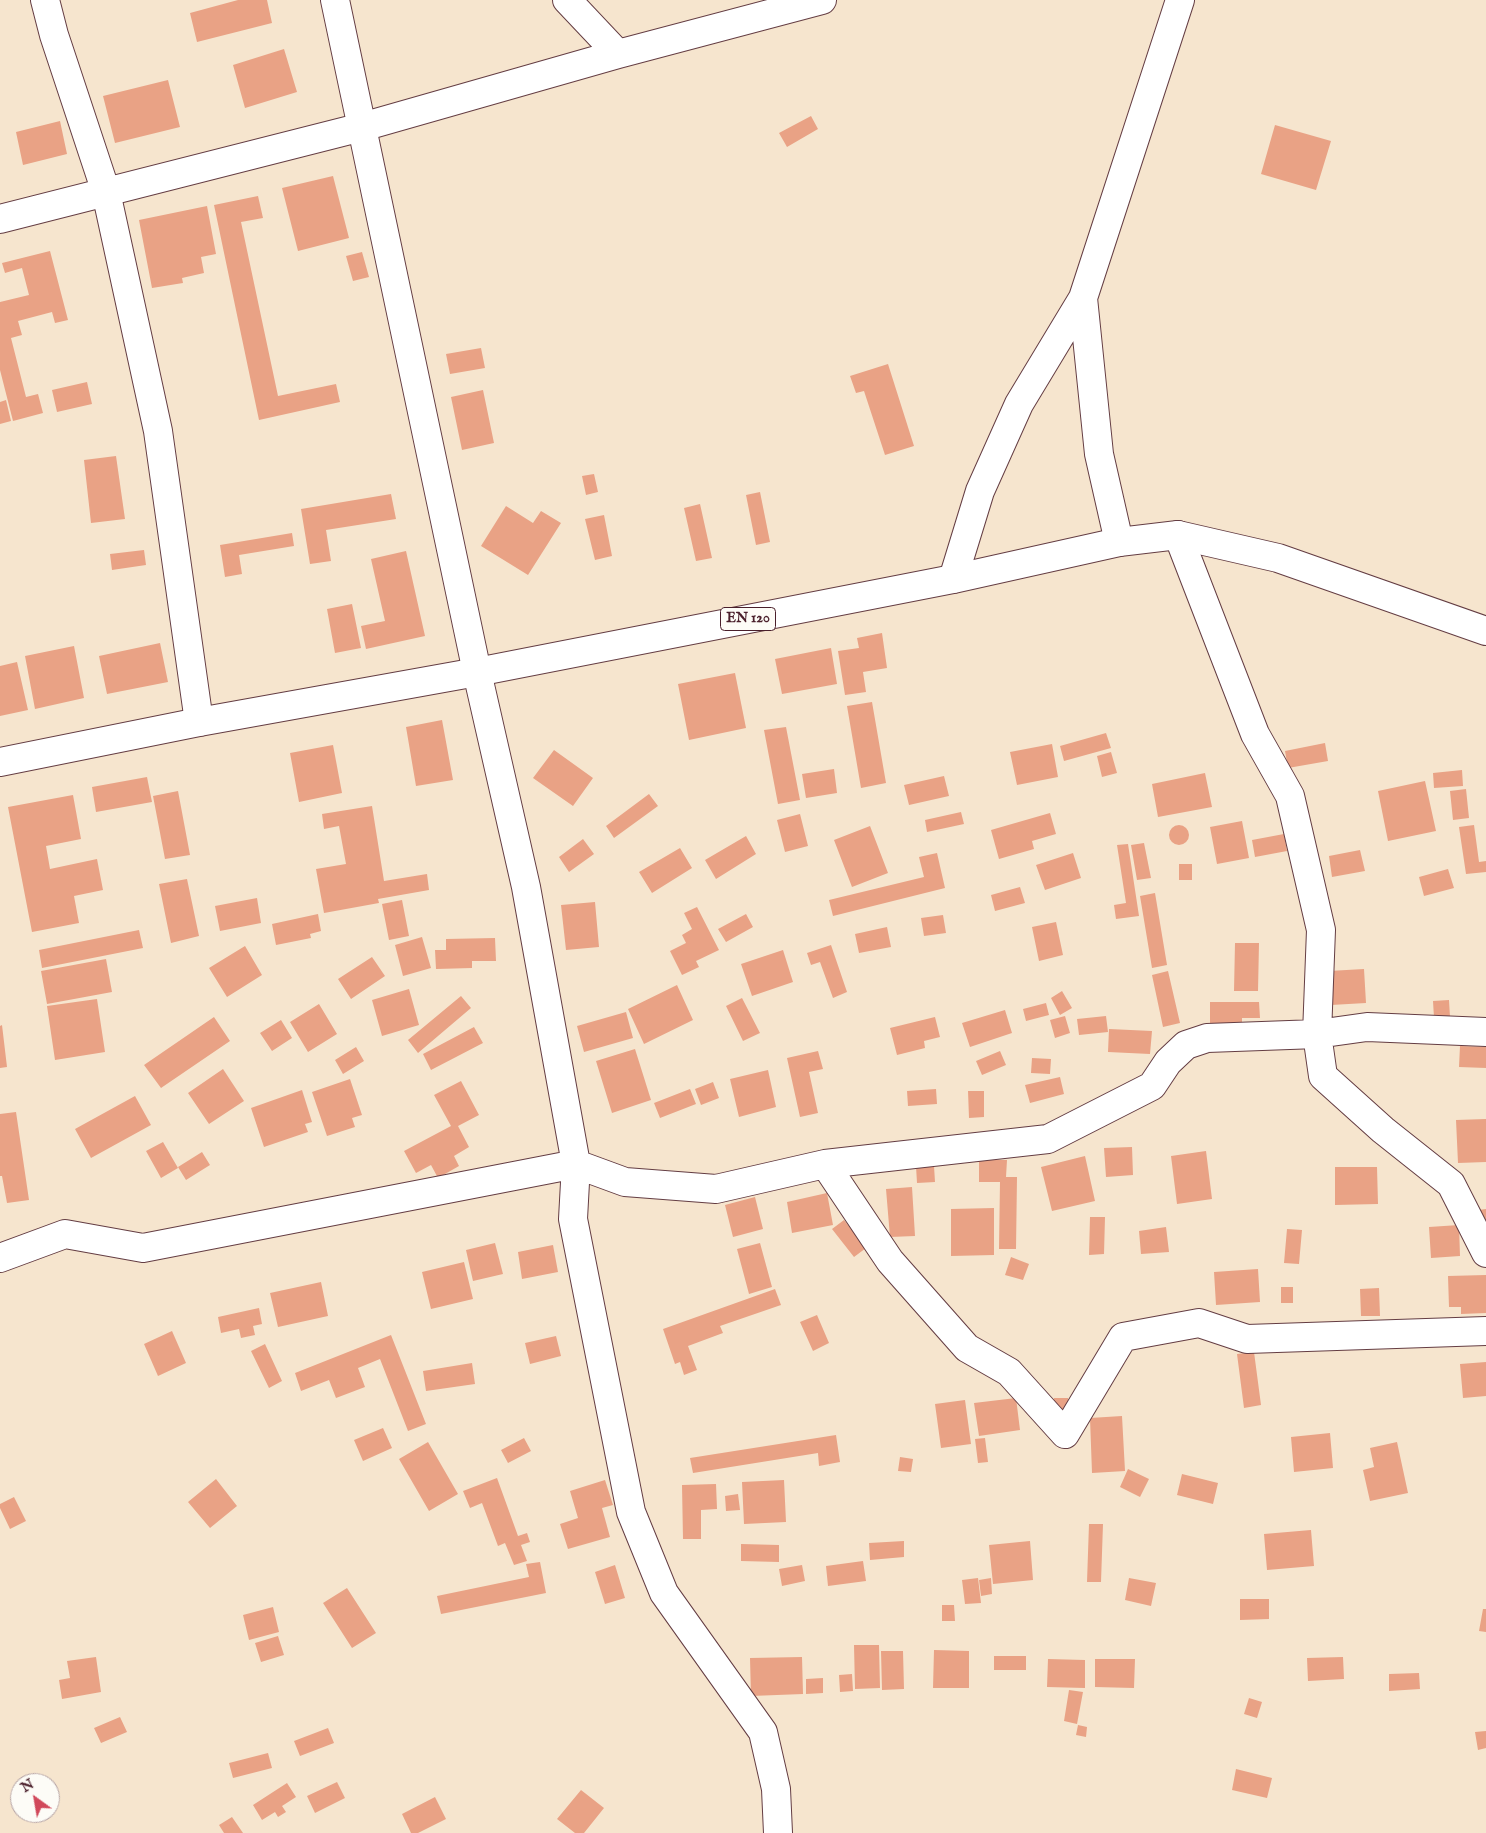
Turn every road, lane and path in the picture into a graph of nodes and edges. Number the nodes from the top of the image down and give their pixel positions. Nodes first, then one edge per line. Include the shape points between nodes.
1 (45, 0) edge
2 (335, 0) edge
3 (567, 0) edge
4 (822, 0) edge
5 (1180, 0) edge
6 (618, 54) junction
7 (362, 127) junction
8 (106, 192) junction
9 (0, 219) edge
10 (1083, 298) junction
11 (1178, 535) junction
12 (1119, 542) junction
13 (953, 579) junction
14 (1486, 631) edge
15 (477, 672) junction
16 (199, 722) junction
17 (0, 762) edge
18 (1486, 1032) edge
19 (1317, 1034) junction
20 (576, 1164) junction
21 (824, 1164) junction
22 (1486, 1253) edge
23 (0, 1258) edge
24 (1486, 1331) edge
25 (778, 1833) edge

1 - 8 street
2 - 7 street
3 - 6 street
4 - 6 street
5 - 10 street
6 - 7 street
7 - 8 street
7 - 15 street
8 - 9 street
8 - 16 street via 158,431
10 - 12 street via 1099,454
10 - 13 street via 1019,404 980,491
11 - 12 street, EN 120
11 - 14 street, EN 120 via 1278,558
11 - 19 street via 1255,734 1290,796 1321,930
12 - 13 street, EN 120
13 - 15 street, EN 120
15 - 16 street, EN 120
15 - 20 street via 526,887
16 - 17 street, EN 120
18 - 19 street via 1367,1027
19 - 21 street via 1207,1038 1186,1045 1168,1062 1152,1086 1048,1139
19 - 22 street via 1323,1076 1383,1130 1451,1184
20 - 21 street via 625,1182 716,1189
20 - 23 street via 143,1248 65,1234
20 - 25 street via 573,1220 631,1512 664,1593 763,1732 776,1789
21 - 24 street via 890,1260 967,1348 1009,1372 1064,1434 1123,1337 1199,1323 1247,1339

